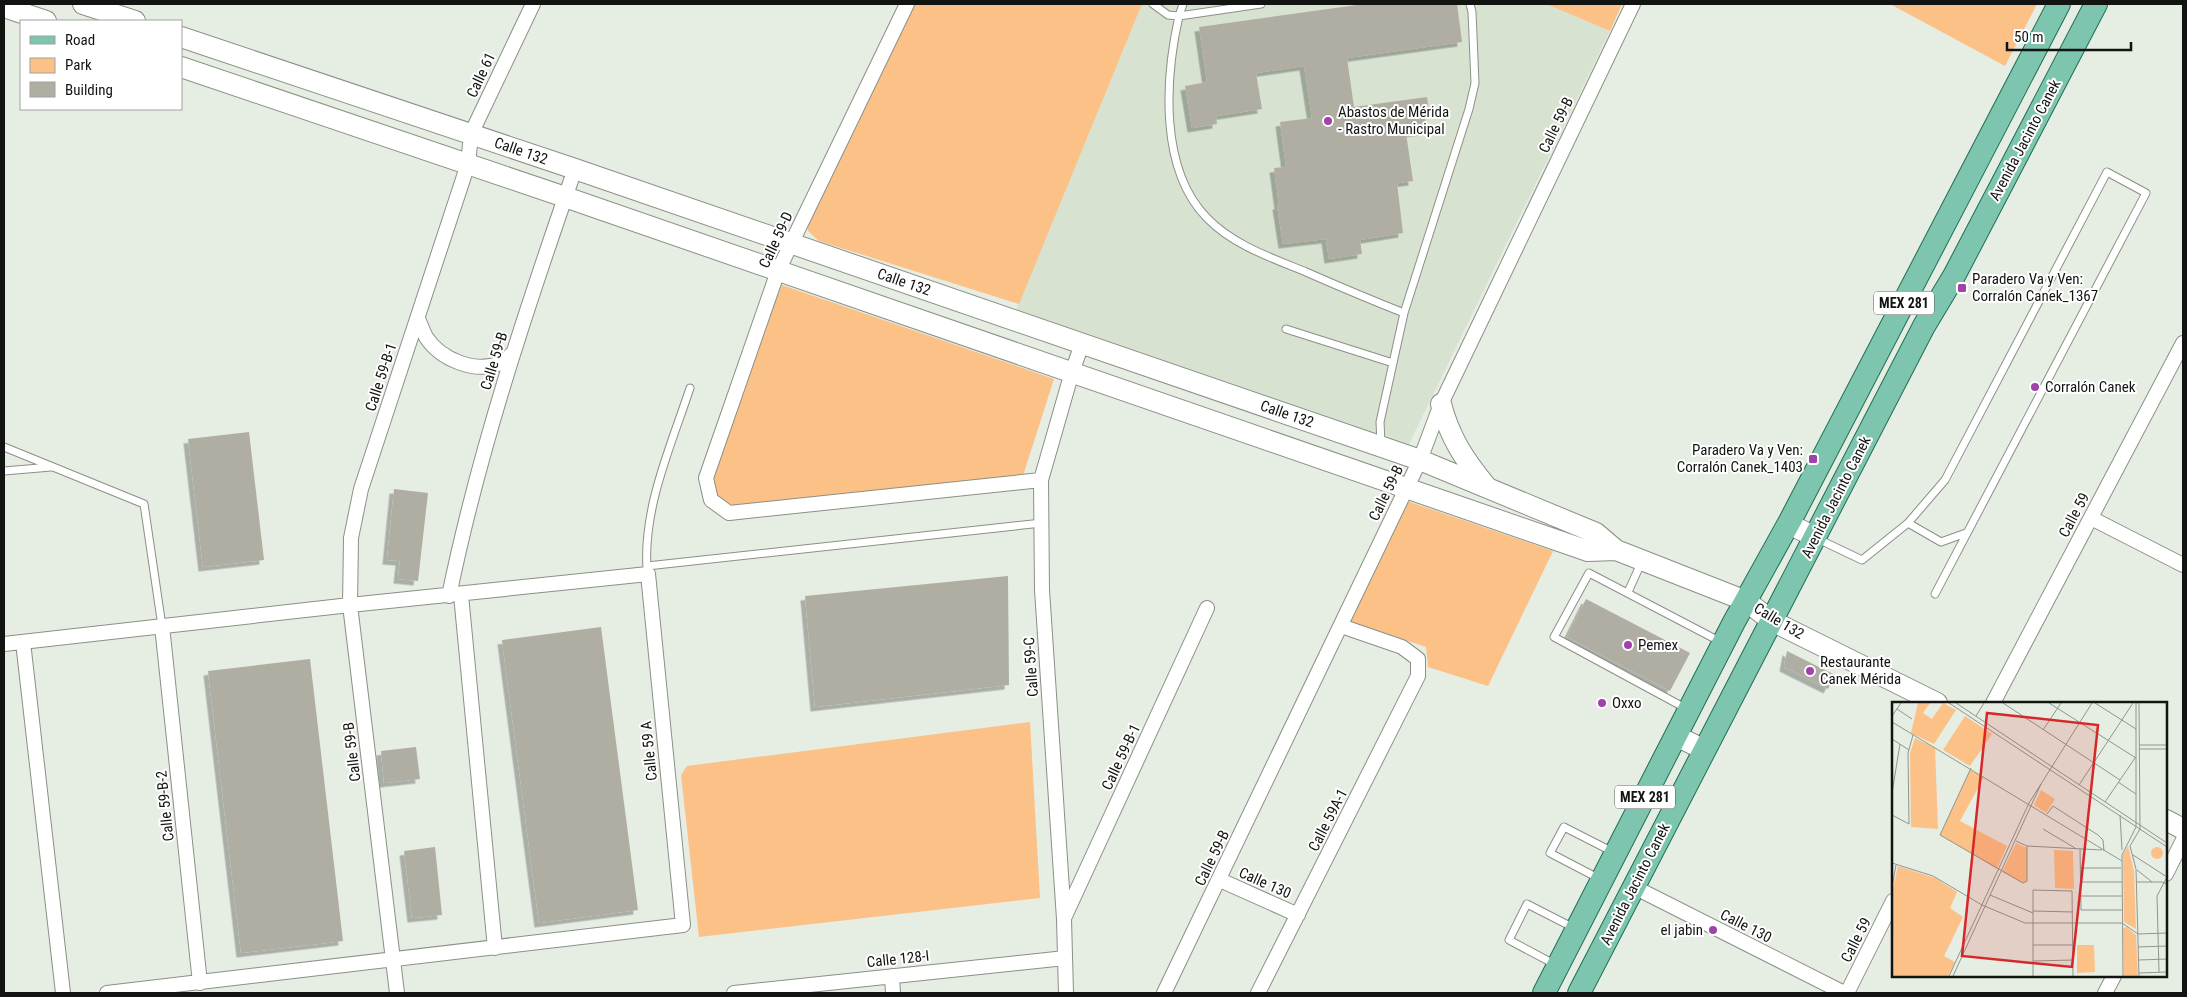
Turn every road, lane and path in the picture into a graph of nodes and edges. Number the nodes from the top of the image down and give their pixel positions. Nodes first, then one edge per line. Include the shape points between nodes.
1 (83, 4) edge
2 (533, 4) edge
3 (907, 4) edge
4 (1153, 4) edge
5 (1183, 4) edge
6 (1261, 4) edge
7 (1470, 4) edge
8 (1632, 4) edge
9 (2059, 4) edge
10 (2096, 4) edge
11 (4, 7) edge
12 (1179, 16) junction
13 (43, 20) edge
14 (132, 20) edge
15 (182, 37) edge
16 (182, 67) edge
17 (471, 134) junction
18 (468, 164) junction
19 (575, 170) junction
20 (566, 197) junction
21 (791, 244) junction
22 (778, 270) junction
23 (1404, 313) junction
24 (418, 319) junction
25 (1286, 329) dead end
26 (2183, 343) edge
27 (1082, 344) junction
28 (513, 353) junction
29 (1393, 363) junction
30 (1072, 372) junction
31 (690, 388) dead end
32 (1441, 404) junction
33 (1381, 447) junction
34 (4, 448) edge
35 (1420, 460) junction
36 (52, 467) junction
37 (4, 471) edge
38 (1041, 480) junction
39 (1406, 487) junction
40 (1488, 488) junction
41 (2091, 518) junction
42 (1042, 523) junction
43 (1908, 523) junction
44 (1789, 524) junction
45 (1966, 533) junction
46 (1816, 537) junction
47 (1616, 550) junction
48 (1643, 560) junction
49 (2183, 565) edge
50 (647, 570) junction
51 (1628, 592) junction
52 (1934, 594) dead end
53 (455, 595) junction
54 (1746, 600) junction
55 (350, 605) junction
56 (1207, 608) dead end
57 (1772, 621) junction
58 (162, 626) junction
59 (1341, 626) junction
60 (22, 642) junction
61 (1724, 643) junction
62 (4, 644) edge
63 (1935, 702) edge
64 (1994, 702) edge
65 (1689, 711) junction
66 (1676, 736) junction
67 (1704, 750) junction
68 (2167, 821) edge
69 (2183, 829) edge
70 (2183, 840) edge
71 (1616, 853) junction
72 (2167, 872) edge
73 (1220, 880) junction
74 (1602, 880) junction
75 (1634, 887) junction
76 (1892, 903) edge
77 (1298, 915) junction
78 (1064, 919) junction
79 (1576, 930) junction
80 (495, 948) junction
81 (1065, 958) junction
82 (393, 961) junction
83 (1558, 966) junction
84 (892, 976) junction
85 (2113, 977) edge
86 (200, 982) junction
87 (768, 991) edge
88 (63, 993) edge
89 (107, 993) edge
90 (397, 993) edge
91 (734, 993) edge
92 (894, 993) edge
93 (1066, 993) edge
94 (1164, 993) edge
95 (1258, 993) edge
96 (1544, 993) edge
97 (1578, 993) edge
98 (1845, 993) edge
99 (2105, 993) edge

1 - 14 street
2 - 17 street, Calle 61
3 - 21 street, Calle 59-D
4 - 12 lane via 1168,15
5 - 12 lane
6 - 12 lane
7 - 23 lane via 1476,83
8 - 32 street, Calle 59-B
9 - 44 main road, Avenida Jacinto Canek / MEX 281
10 - 46 main road, Avenida Jacinto Canek / MEX 281 via 1954,276 1924,326
11 - 13 street
12 - 23 lane via 1171,69 1171,142 1191,200 1207,219 1230,237 1264,255
15 - 17 street, Calle 132
16 - 18 street, Calle 132
17 - 18 street, Calle 61
17 - 19 street, Calle 132
18 - 20 street, Calle 132
18 - 24 street, Calle 59-B-1
19 - 20 street, Calle 59-B
19 - 21 street, Calle 132
20 - 22 street, Calle 132
20 - 28 street, Calle 59-B
21 - 22 street, Calle 59-D
21 - 27 street, Calle 132
22 - 30 street, Calle 132
22 - 38 street, Calle 59-D via 706,478 712,500 729,513
23 - 29 lane
24 - 28 street via 427,338 441,353 459,363 480,366 500,363
24 - 55 street, Calle 59-B-1 via 354,514 350,546
25 - 29 lane
26 - 41 street, Calle 59
27 - 30 street, Calle 59-C
27 - 33 street, Calle 132
28 - 53 street, Calle 59-B via 464,521
29 - 33 lane via 1380,422
30 - 38 street, Calle 59-C
30 - 39 street, Calle 132
31 - 50 lane via 652,505 646,544
32 - 35 street, Calle 59-B
32 - 40 street via 1457,448
33 - 35 street, Calle 132
34 - 36 lane
35 - 39 street, Calle 59-B
35 - 40 street, Calle 132
36 - 37 lane
36 - 58 lane via 144,504
38 - 42 street, Calle 59-C
39 - 47 street, Calle 132 via 1588,551
39 - 59 street, Calle 59-B
40 - 47 street, Calle 132 via 1596,533
41 - 49 street
41 - 64 street, Calle 59
42 - 50 lane
42 - 78 street, Calle 59-C via 1042,590
43 - 45 lane via 1941,542
43 - 45 lane via 1945,480 2107,172 2146,192
43 - 46 lane via 1862,560
44 - 46 street
44 - 54 main road, Avenida Jacinto Canek / MEX 281
45 - 52 lane
46 - 57 main road, Avenida Jacinto Canek / MEX 281
47 - 48 street, Calle 132
48 - 51 lane
48 - 54 street, Calle 132
50 - 53 street
50 - 80 street, Calle 59 A via 683,925
51 - 61 lane
51 - 65 lane via 1589,573 1554,637
53 - 55 street
53 - 80 street, Calle 59-B
54 - 57 street, Calle 132
54 - 61 main road, Avenida Jacinto Canek / MEX 281
55 - 58 street
55 - 82 street, Calle 59-B
56 - 78 street, Calle 59-B-1
57 - 63 street, Calle 132
57 - 67 main road, Avenida Jacinto Canek / MEX 281
58 - 60 street
58 - 86 street, Calle 59-B-2
59 - 73 street, Calle 59-B
59 - 77 street, Calle 59A-1 via 1402,647 1418,659 1418,676
60 - 62 street
60 - 88 street
61 - 65 main road, Avenida Jacinto Canek / MEX 281
65 - 66 main road, Avenida Jacinto Canek / MEX 281
66 - 67 street
66 - 71 main road, Avenida Jacinto Canek / MEX 281
67 - 75 main road, Avenida Jacinto Canek / MEX 281
68 - 69 street
70 - 72 street
71 - 74 main road, Avenida Jacinto Canek / MEX 281
71 - 74 lane via 1564,826 1550,853
73 - 77 street, Calle 130
73 - 94 street, Calle 59-B
74 - 79 main road, Avenida Jacinto Canek / MEX 281
75 - 97 main road, Avenida Jacinto Canek / MEX 281
75 - 98 street, Calle 130
76 - 98 street, Calle 59
77 - 95 street, Calle 59A-1
78 - 81 street, Calle 59-C
79 - 83 main road, Avenida Jacinto Canek / MEX 281
79 - 83 lane via 1527,904 1512,933 1509,940
80 - 82 street
81 - 84 street, Calle 128-I
81 - 93 street, Calle 59-C
82 - 86 street
82 - 90 street, Calle 59-B
83 - 96 main road, Avenida Jacinto Canek / MEX 281
84 - 87 street, Calle 128-I
84 - 92 street
85 - 99 street
86 - 89 street
87 - 91 street, Calle 128-I

